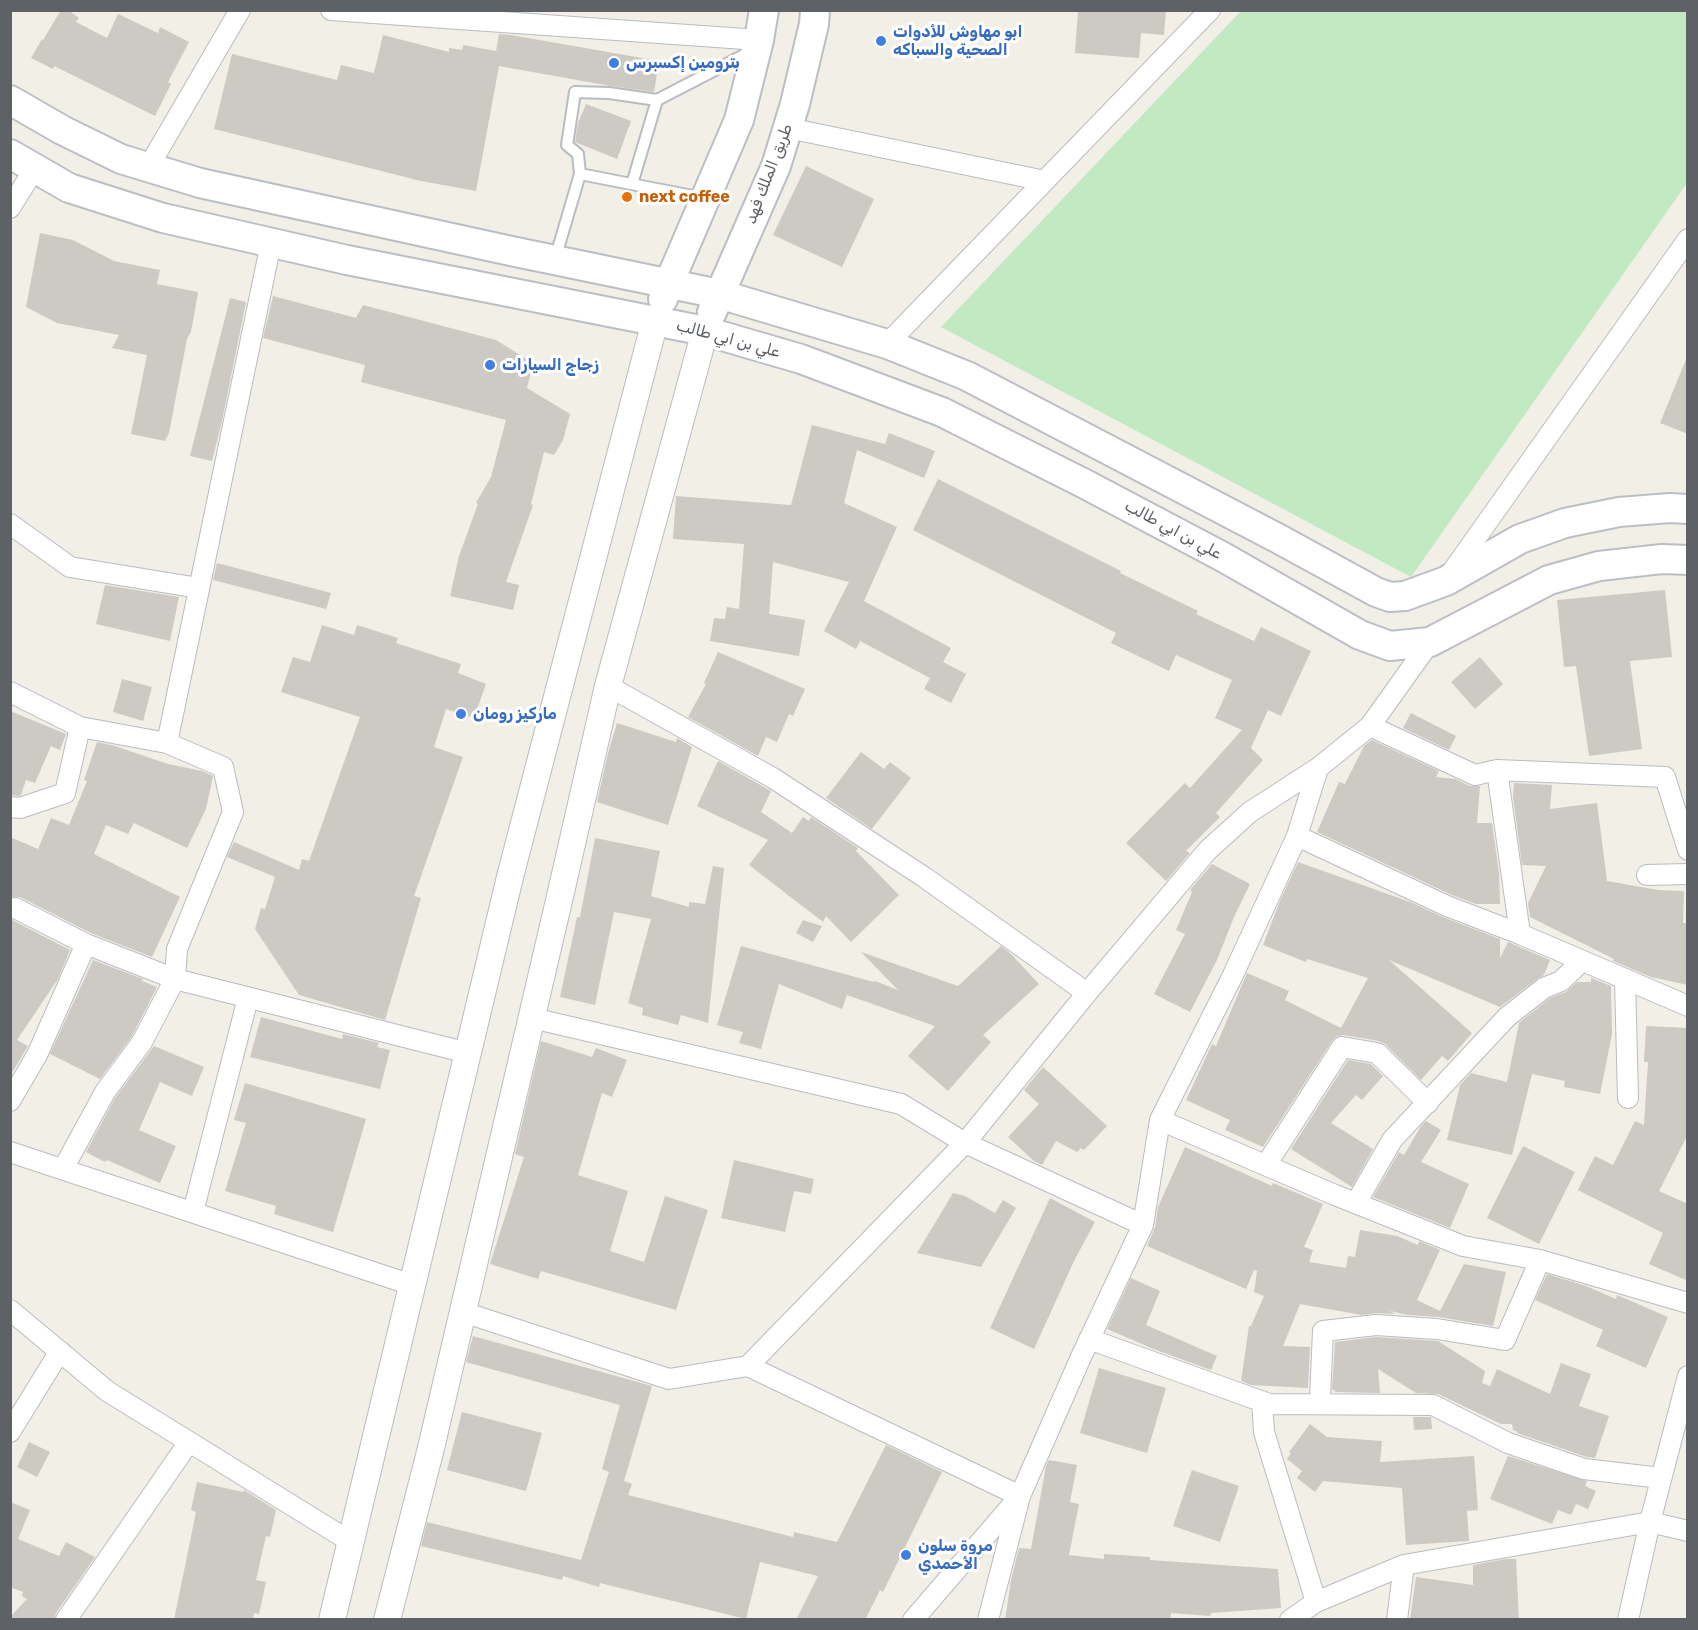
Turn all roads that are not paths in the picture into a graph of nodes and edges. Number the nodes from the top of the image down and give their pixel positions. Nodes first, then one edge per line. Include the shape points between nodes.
1 (240, 10) edge
2 (331, 10) edge
3 (764, 10) edge
4 (815, 10) edge
5 (1210, 10) edge
6 (759, 40) junction
7 (10, 100) edge
8 (657, 100) junction
9 (788, 128) junction
10 (10, 154) edge
11 (149, 166) junction
12 (35, 168) junction
13 (579, 174) junction
14 (1045, 181) junction
15 (632, 184) junction
16 (706, 198) junction
17 (10, 208) edge
18 (1688, 239) edge
19 (271, 243) junction
20 (1682, 257) edge
21 (555, 260) junction
22 (669, 283) junction
23 (719, 294) junction
24 (656, 321) junction
25 (705, 331) junction
26 (887, 344) junction
27 (1688, 510) edge
28 (10, 524) edge
29 (1688, 560) edge
30 (1446, 581) junction
31 (199, 588) junction
32 (1430, 642) junction
33 (608, 686) junction
34 (10, 692) edge
35 (1370, 726) junction
36 (80, 727) junction
37 (167, 743) junction
38 (1318, 768) junction
39 (1497, 770) junction
40 (10, 807) edge
41 (1297, 836) junction
42 (1688, 850) edge
43 (1688, 874) edge
44 (1647, 875) dead end
45 (15, 908) dead end
46 (1520, 934) junction
47 (86, 944) junction
48 (1582, 961) junction
49 (175, 979) junction
50 (1625, 980) junction
51 (1087, 993) junction
52 (248, 998) junction
53 (1688, 1006) edge
54 (532, 1018) junction
55 (468, 1053) junction
56 (1628, 1098) dead end
57 (10, 1101) edge
58 (1428, 1103) junction
59 (1160, 1120) junction
60 (964, 1143) junction
61 (10, 1152) edge
62 (1266, 1165) junction
63 (63, 1169) junction
64 (1356, 1203) junction
65 (193, 1212) junction
66 (1143, 1225) junction
67 (1540, 1260) junction
68 (412, 1285) junction
69 (1688, 1304) edge
70 (10, 1310) edge
71 (462, 1311) junction
72 (1089, 1339) junction
73 (60, 1351) junction
74 (748, 1366) junction
75 (1688, 1376) edge
76 (1320, 1398) dead end
77 (1262, 1401) junction
78 (10, 1432) edge
79 (189, 1442) junction
80 (1661, 1478) junction
81 (1020, 1496) junction
82 (1650, 1522) junction
83 (1688, 1531) edge
84 (351, 1542) junction
85 (1404, 1565) junction
86 (1316, 1602) junction
87 (66, 1620) edge
88 (332, 1620) edge
89 (387, 1620) edge
90 (913, 1620) edge
91 (988, 1620) edge
92 (1290, 1620) edge
93 (1397, 1620) edge
94 (1628, 1620) edge

1 - 11 street
2 - 6 street
3 - 6 main road
4 - 9 main road, طريق الملك فهد
5 - 14 street
6 - 8 lane via 744,54
6 - 16 main road via 739,120
7 - 11 main road via 121,159
8 - 13 lane via 575,92 567,145 578,154
8 - 15 lane
9 - 14 street
9 - 23 main road, طريق الملك فهد via 776,166
10 - 12 main road, علي بن ابي طالب
11 - 21 main road via 200,183
12 - 17 street
12 - 19 main road, علي بن ابي طالب via 69,188 162,219
13 - 15 lane
13 - 21 lane
14 - 26 street
15 - 16 lane
16 - 22 main road
18 - 20 street
19 - 24 main road, علي بن ابي طالب
19 - 31 street
20 - 30 street
21 - 22 main road
22 - 23 main road
22 - 24 main road
23 - 25 main road, طريق الملك فهد
23 - 26 main road
24 - 25 main road, علي بن ابي طالب
24 - 55 street via 510,877
25 - 32 main road, علي بن ابي طالب via 801,359 942,412 1223,557 1360,635 1390,646
25 - 33 street
26 - 30 main road via 967,376 1376,592 1390,597 1405,596
27 - 30 main road via 1619,512 1565,523 1520,539
28 - 31 street via 70,567
29 - 32 main road, علي بن ابي طالب via 1599,566 1550,580
31 - 37 street
32 - 35 street
33 - 51 street via 773,778 924,877
33 - 54 street
34 - 36 street
35 - 38 street
35 - 39 street via 1474,775
36 - 37 street
36 - 40 street via 65,793 20,808
37 - 49 street via 223,767 233,812 177,949
38 - 41 street
38 - 51 street via 1250,812 1208,850
39 - 42 street via 1665,777
39 - 46 street
41 - 46 street via 1447,906
41 - 59 street
43 - 44 street
45 - 47 street
46 - 48 street
47 - 49 street
47 - 57 street via 37,1055
48 - 50 street
48 - 58 street via 1561,981 1544,988 1507,1017
49 - 52 street
49 - 63 street via 142,1042 105,1092
50 - 53 street
50 - 56 street
51 - 60 street
52 - 55 street
52 - 65 street
54 - 60 street via 901,1104
54 - 71 street
55 - 68 street
58 - 62 street via 1377,1053 1342,1047
58 - 64 street via 1392,1140
59 - 62 street
59 - 66 street
60 - 66 street
60 - 74 street
61 - 63 street
62 - 64 street
63 - 65 street
64 - 67 street via 1463,1246
65 - 68 street
66 - 72 street
67 - 69 street
67 - 76 street via 1505,1340 1437,1329 1376,1325 1323,1331
68 - 84 street
70 - 73 street
71 - 74 street via 669,1379
71 - 89 street
72 - 77 street
72 - 81 street
73 - 78 street
73 - 79 street via 106,1391
74 - 81 street
75 - 80 street
77 - 80 street via 1433,1405 1508,1443 1584,1469
77 - 86 street via 1264,1432
79 - 84 street
79 - 87 street
80 - 82 street
81 - 90 street
81 - 91 street
82 - 83 street
82 - 85 street
82 - 94 street
84 - 88 street
85 - 86 street
85 - 93 street
86 - 92 street

